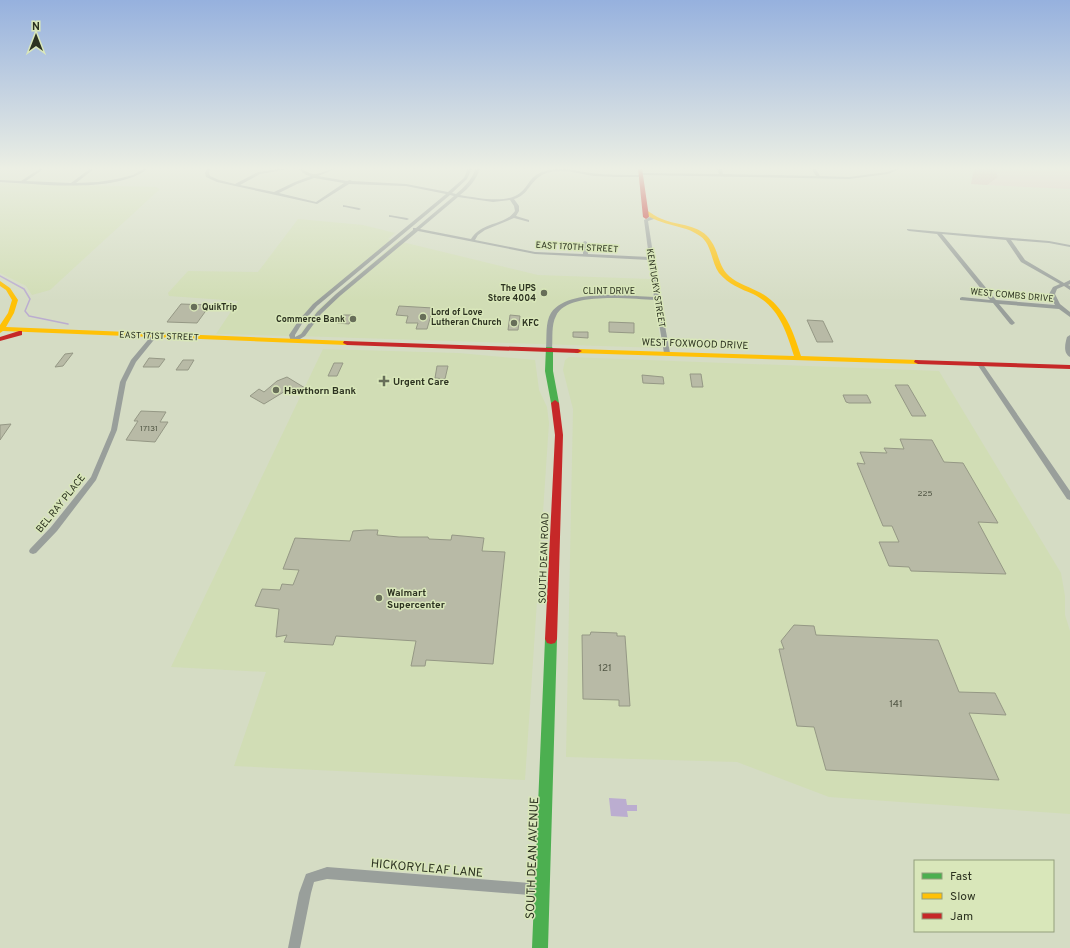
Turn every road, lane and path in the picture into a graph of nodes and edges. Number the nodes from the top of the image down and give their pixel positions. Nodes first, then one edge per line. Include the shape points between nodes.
1 (428, 212) edge
2 (437, 212) edge
3 (518, 212) edge
4 (648, 212) edge
5 (391, 216) dead end
6 (514, 217) junction
7 (407, 219) dead end
8 (649, 219) junction
9 (527, 220) dead end
10 (409, 228) junction
11 (417, 229) junction
12 (909, 230) dead end
13 (939, 233) junction
14 (1008, 239) junction
15 (472, 241) junction
16 (586, 242) dead end
17 (1070, 246) edge
18 (586, 256) junction
19 (651, 259) junction
20 (360, 267) junction
21 (369, 270) junction
22 (1070, 282) edge
23 (0, 283) edge
24 (1064, 285) junction
25 (1070, 288) edge
26 (657, 299) junction
27 (962, 299) dead end
28 (995, 302) junction
29 (315, 305) junction
30 (14, 306) junction
31 (324, 307) junction
32 (1060, 307) junction
33 (1070, 315) edge
34 (0, 317) edge
35 (1012, 324) dead end
36 (0, 332) edge
37 (154, 336) junction
38 (1070, 337) edge
39 (293, 341) junction
40 (319, 342) joint
41 (549, 349) junction
42 (667, 353) junction
43 (1070, 355) edge
44 (798, 358) junction
45 (980, 364) junction
46 (1070, 367) edge
47 (1070, 497) edge
48 (33, 551) dead end
49 (547, 768) joint
50 (543, 890) junction
51 (294, 948) edge
52 (540, 948) edge

1 - 10 street
2 - 11 street
3 - 6 street
4 - 8 main road, KENTUCKY STREET
5 - 7 street
6 - 9 street
6 - 15 street via 482,230
8 - 19 street, KENTUCKY STREET
8 - 44 main road via 694,231 706,237 711,243 723,274 767,300 780,312
10 - 11 street, EAST 170TH STREET
10 - 20 street
11 - 15 street, EAST 170TH STREET
11 - 21 street
12 - 13 street
13 - 14 street
13 - 28 street
14 - 17 street
14 - 24 street via 1023,260
15 - 18 street, EAST 170TH STREET via 535,253
16 - 18 street
18 - 19 street, EAST 170TH STREET
19 - 26 street, KENTUCKY STREET
20 - 21 street
20 - 29 street
21 - 31 street
22 - 24 street
23 - 30 main road via 12,295 15,300
24 - 25 street
24 - 32 street via 1056,288 1052,294
26 - 41 street, CLINT DRIVE via 593,297 579,298 566,303 552,318
26 - 42 street, KENTUCKY STREET
27 - 28 street, WEST COMBS DRIVE
28 - 32 street, WEST COMBS DRIVE
28 - 35 street
29 - 31 street
29 - 39 street via 294,331
30 - 34 main road
30 - 36 main road
31 - 39 street via 303,335
32 - 33 street
36 - 37 main road, EAST 171ST STREET
37 - 39 main road, EAST 171ST STREET
37 - 48 street, BEL RAY PLACE via 133,361 123,382 114,430 94,478 54,529
38 - 43 street via 1067,346
39 - 40 main road, EAST 171ST STREET
40 - 41 main road, WEST FOXWOOD DRIVE
41 - 42 main road, WEST FOXWOOD DRIVE
41 - 49 main road, SOUTH DEAN ROAD via 549,378 556,408 558,435
42 - 44 main road, WEST FOXWOOD DRIVE
44 - 45 main road, WEST FOXWOOD DRIVE
45 - 46 main road, WEST FOXWOOD DRIVE
45 - 47 street
49 - 50 main road, SOUTH DEAN AVENUE
50 - 51 street, HICKORYLEAF LANE via 327,873 310,878 304,893
50 - 52 main road, SOUTH DEAN AVENUE

